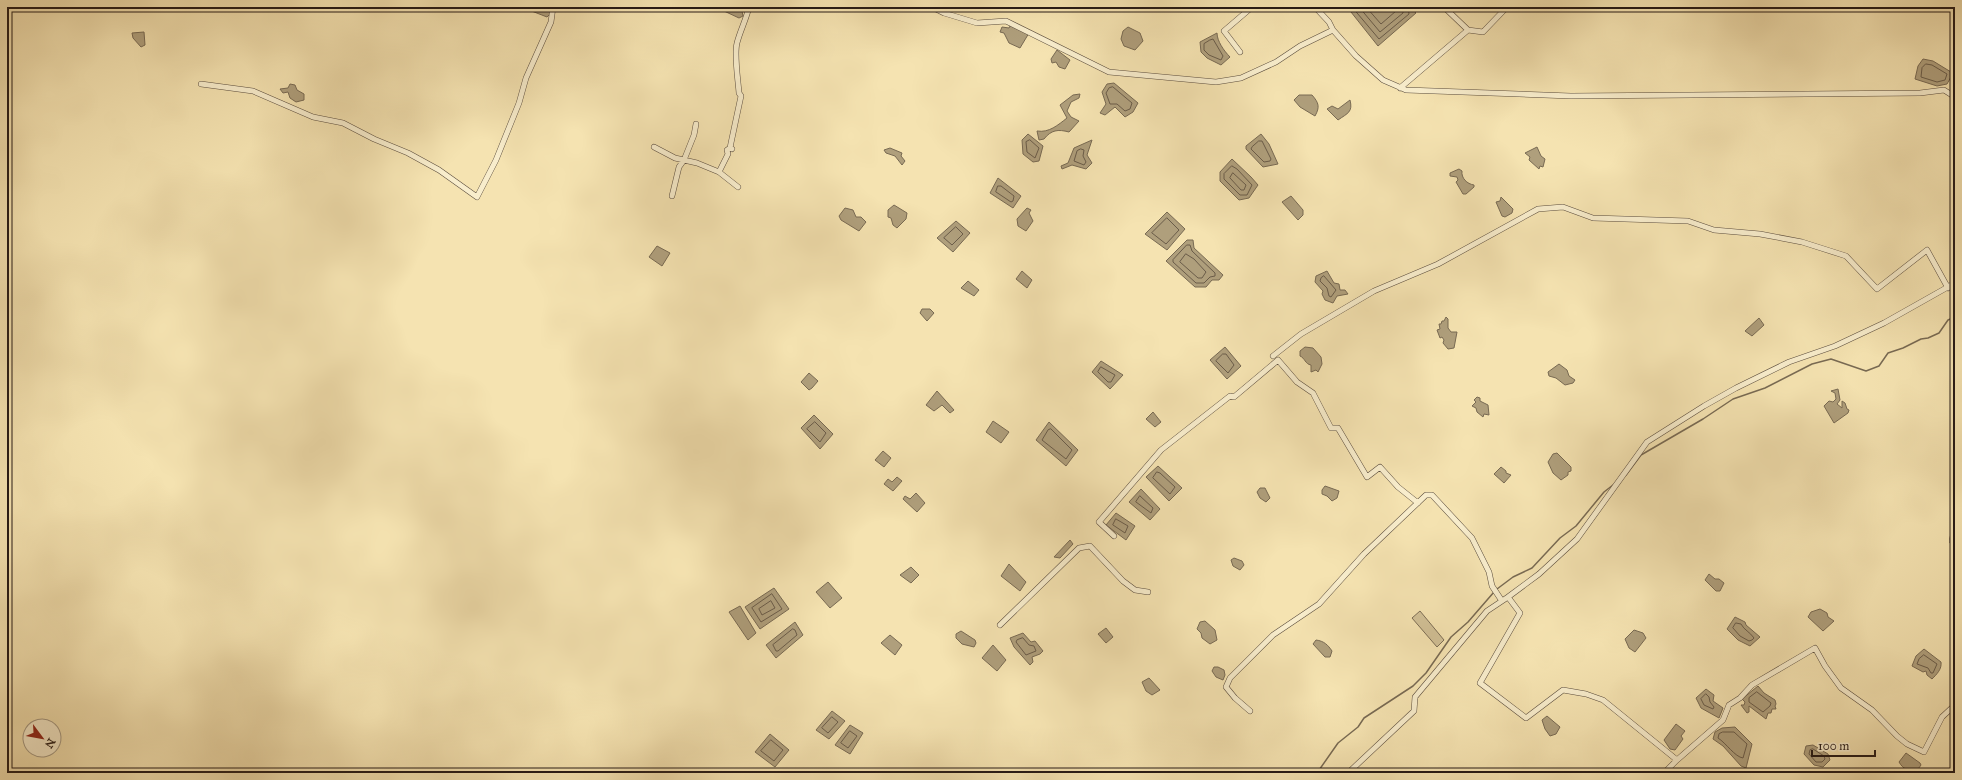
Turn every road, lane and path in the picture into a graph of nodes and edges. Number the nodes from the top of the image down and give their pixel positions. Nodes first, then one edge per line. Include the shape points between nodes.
1 (553, 7) edge
2 (749, 7) edge
3 (932, 7) edge
4 (1252, 7) edge
5 (1315, 7) edge
6 (1444, 7) edge
7 (1506, 7) edge
8 (1333, 30) junction
9 (1468, 30) junction
10 (1240, 52) dead end
11 (201, 84) dead end
12 (1400, 88) junction
13 (1955, 97) edge
14 (696, 124) dead end
15 (654, 147) dead end
16 (684, 160) junction
17 (719, 172) junction
18 (738, 187) dead end
19 (672, 196) dead end
20 (1955, 283) edge
21 (1948, 288) junction
22 (1273, 356) dead end
23 (1418, 503) junction
24 (1955, 525) edge
25 (1114, 536) dead end
26 (1952, 541) dead end
27 (1148, 592) dead end
28 (1508, 597) junction
29 (1502, 601) junction
30 (1000, 625) dead end
31 (1955, 705) edge
32 (1250, 711) dead end
33 (1677, 760) junction
34 (1348, 773) edge
35 (1664, 773) edge

1 - 11 street via 551,22 526,78 520,103 477,197 439,170 343,123 312,117 253,90
2 - 17 street via 735,55 741,96 731,149 727,150 728,154
3 - 8 street via 977,23 1006,21 1109,72 1216,82 1241,78 1276,62 1300,46
4 - 10 street via 1224,31
5 - 8 street
6 - 9 street
7 - 9 street via 1483,32
8 - 12 street via 1356,56 1383,80
9 - 12 street
12 - 13 street via 1571,96 1920,93 1944,90
14 - 16 street
15 - 16 street
16 - 17 street
16 - 19 street via 679,167
17 - 18 street
20 - 21 street
21 - 22 street via 1927,250 1877,289 1846,256 1802,242 1760,234 1714,230 1688,221 1593,218 1563,207 1538,209 1438,264 1374,291 1301,334
21 - 28 street via 1884,324 1835,346 1789,362 1736,388 1647,442 1577,539 1539,574
23 - 25 street via 1380,467 1366,477 1338,428 1331,428 1313,393 1297,382 1278,360 1234,397 1230,396 1161,450 1099,522
23 - 29 street via 1426,495 1432,495 1472,538 1489,572 1492,586
23 - 32 street via 1364,554 1319,604 1273,635 1230,678 1226,687
24 - 26 street
27 - 30 street via 1136,590 1122,580 1090,546 1079,548
28 - 29 street
28 - 33 street via 1520,613 1480,683 1526,718 1563,690 1603,700
29 - 34 street via 1487,611 1415,698 1414,711
31 - 33 street via 1942,718 1924,752 1907,744 1872,710 1841,688 1815,648 1752,685 1729,705 1723,720
33 - 35 street

